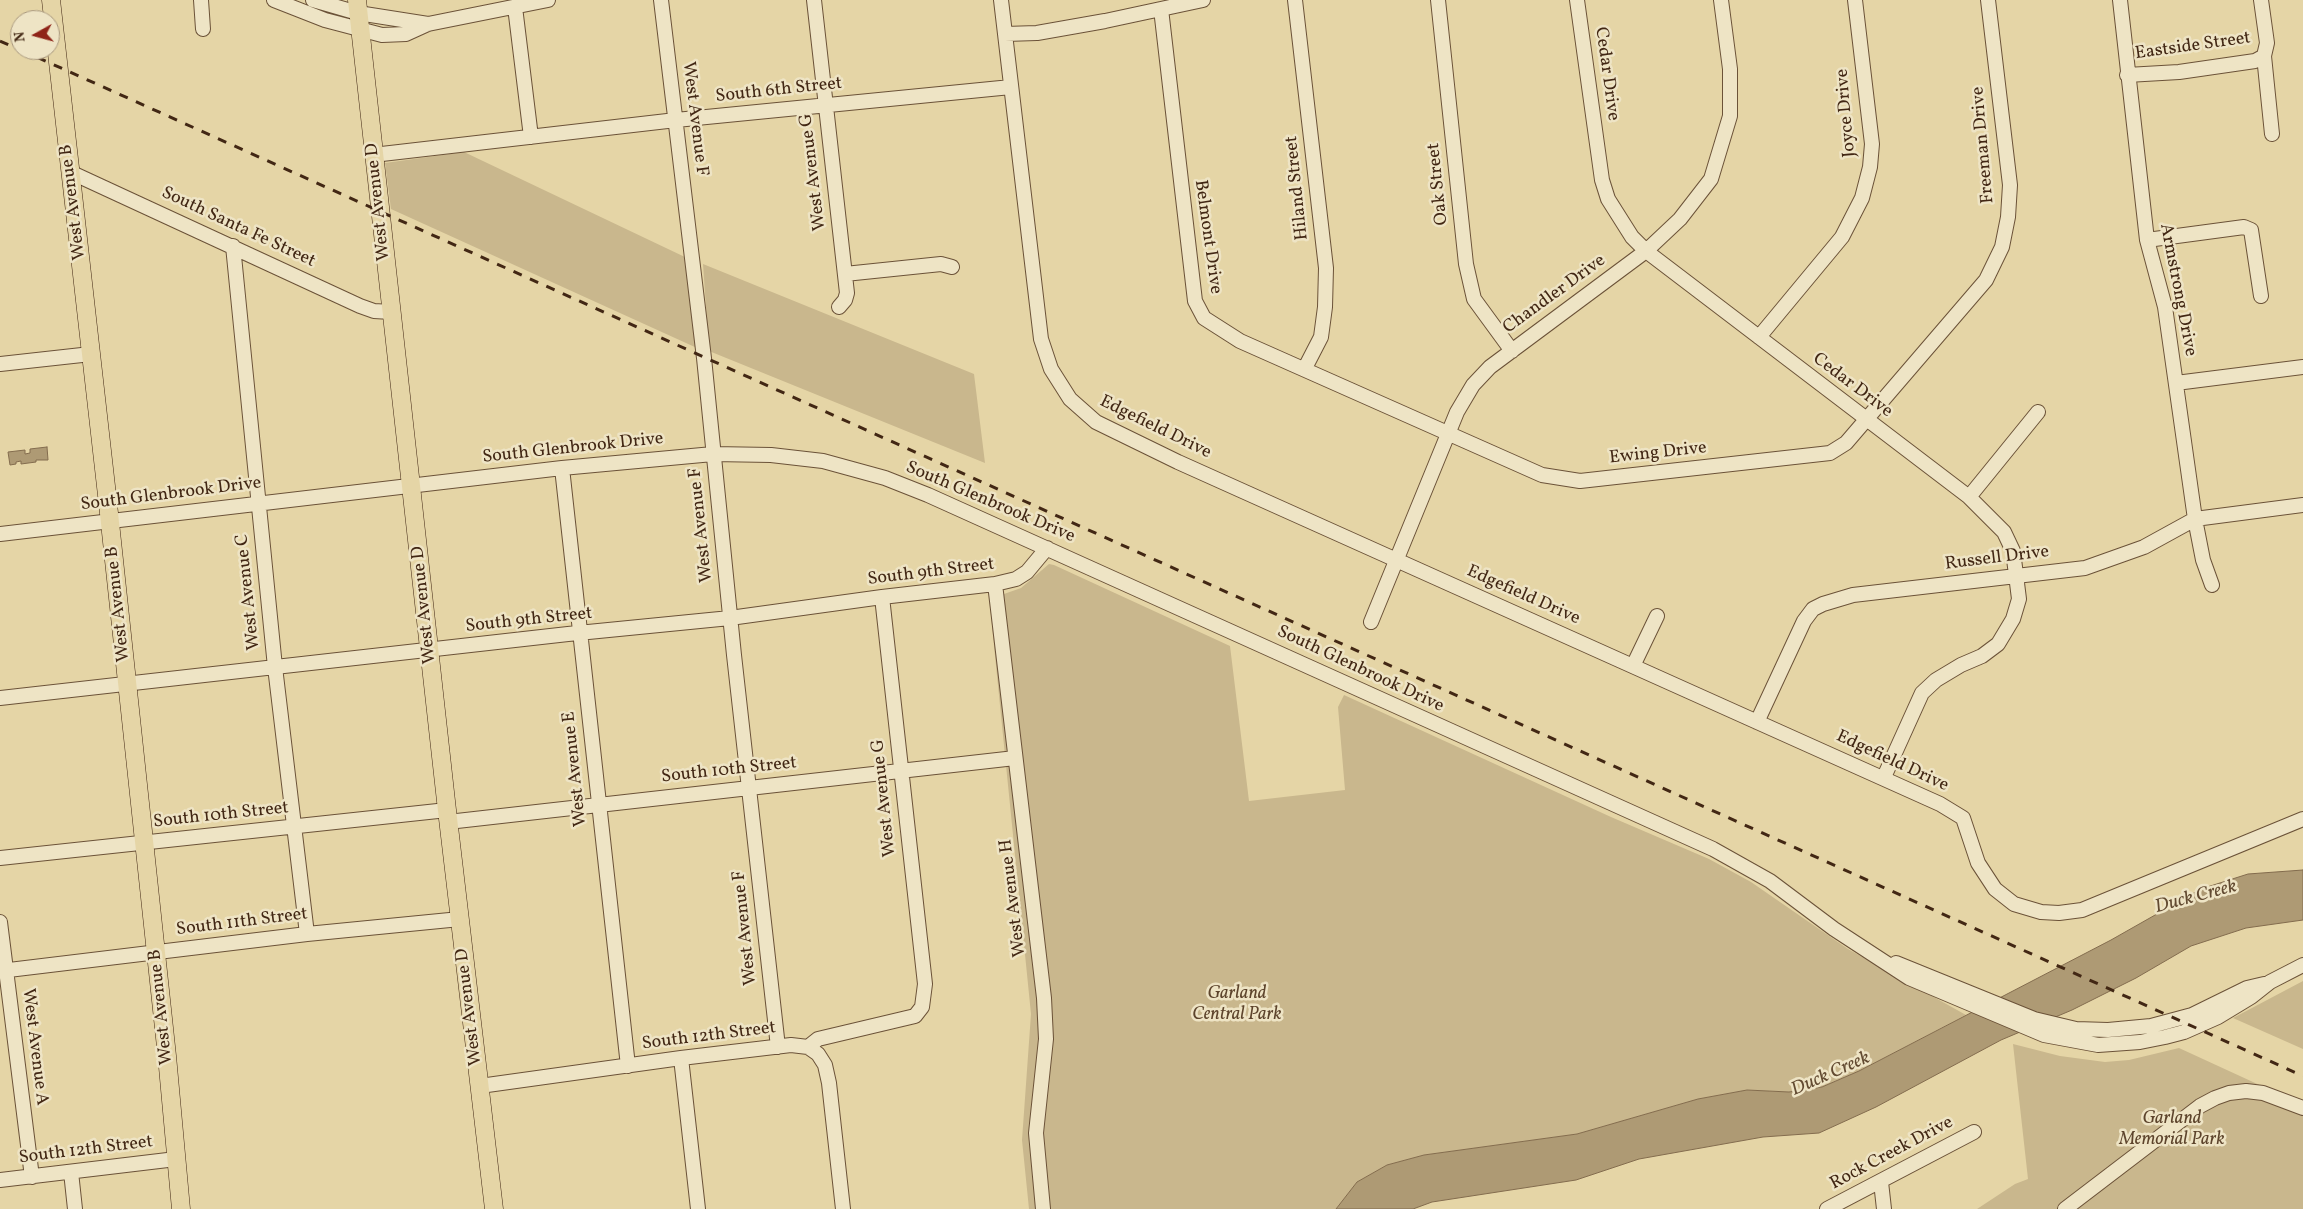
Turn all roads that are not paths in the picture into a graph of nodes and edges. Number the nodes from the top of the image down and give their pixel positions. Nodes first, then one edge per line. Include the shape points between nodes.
1 (50, 0) edge
2 (201, 0) edge
3 (274, 0) edge
4 (312, 0) edge
5 (548, 0) edge
6 (660, 0) edge
7 (814, 0) edge
8 (1002, 0) edge
9 (1203, 0) edge
10 (1296, 0) edge
11 (1438, 0) edge
12 (1577, 0) edge
13 (1721, 0) edge
14 (1854, 0) edge
15 (1988, 0) edge
16 (2120, 0) edge
17 (2261, 0) edge
18 (515, 8) junction
19 (1161, 9) junction
20 (359, 15) edge
21 (203, 28) dead end
22 (1005, 34) junction
23 (2264, 56) junction
24 (2127, 75) junction
25 (1010, 87) junction
26 (825, 106) junction
27 (676, 120) junction
28 (2272, 134) dead end
29 (531, 137) junction
30 (373, 155) junction
31 (70, 172) junction
32 (2147, 240) junction
33 (233, 246) junction
34 (1646, 252) junction
35 (952, 267) dead end
36 (845, 274) junction
37 (2261, 296) dead end
38 (839, 307) dead end
39 (391, 312) junction
40 (1759, 337) junction
41 (1512, 350) junction
42 (91, 354) junction
43 (0, 364) edge
44 (2303, 367) edge
45 (1305, 368) junction
46 (2176, 383) junction
47 (2038, 412) dead end
48 (1866, 419) junction
49 (1448, 434) junction
50 (713, 454) junction
51 (562, 468) junction
52 (412, 486) junction
53 (1969, 497) junction
54 (259, 504) junction
55 (2303, 505) edge
56 (2195, 519) junction
57 (110, 521) junction
58 (0, 534) edge
59 (1047, 548) junction
60 (1397, 559) junction
61 (2016, 576) junction
62 (995, 584) junction
63 (2212, 585) dead end
64 (882, 597) junction
65 (1657, 616) dead end
66 (730, 618) junction
67 (1371, 622) dead end
68 (580, 634) junction
69 (430, 651) junction
70 (1633, 666) junction
71 (275, 667) junction
72 (127, 684) junction
73 (0, 698) edge
74 (1757, 722) junction
75 (1015, 758) junction
76 (901, 771) junction
77 (1884, 777) junction
78 (749, 788) junction
79 (599, 805) junction
80 (448, 816) junction
81 (2303, 819) edge
82 (294, 826) junction
83 (144, 843) junction
84 (0, 858) edge
85 (460, 919) junction
86 (0, 922) edge
87 (307, 934) junction
88 (156, 953) junction
89 (2303, 965) edge
90 (3, 971) edge
91 (2270, 982) junction
92 (1945, 988) junction
93 (925, 996) joint
94 (778, 1047) junction
95 (808, 1047) junction
96 (681, 1058) junction
97 (628, 1066) junction
98 (480, 1086) junction
99 (2303, 1108) edge
100 (1974, 1132) dead end
101 (176, 1160) junction
102 (71, 1172) junction
103 (32, 1177) junction
104 (0, 1180) edge
105 (1881, 1182) junction
106 (75, 1209) edge
107 (182, 1209) edge
108 (494, 1209) edge
109 (698, 1209) edge
110 (843, 1209) edge
111 (1043, 1209) edge
112 (1827, 1209) edge
113 (1884, 1209) edge
114 (2065, 1209) edge

1 - 31 main road, West Avenue B
2 - 21 street
3 - 20 street
4 - 20 street
5 - 18 street
6 - 27 street, West Avenue F
7 - 26 street, West Avenue G
8 - 22 street, Edgefield Drive
9 - 19 street
10 - 45 street, Hiland Street via 1326,268 1321,337
11 - 41 street, Oak Street via 1466,264 1474,299
12 - 34 street, Cedar Drive via 1604,186 1608,199 1632,237
13 - 34 street, Chandler Drive via 1730,68 1730,116 1721,151 1711,179 1680,219
14 - 40 street, Joyce Drive via 1872,144 1862,198 1842,237
15 - 48 street, Freeman Drive via 2010,185 2002,247 1986,280
16 - 24 street, Armstrong Drive
17 - 23 street via 2267,43
18 - 20 street via 428,24
18 - 29 street
19 - 22 street via 1037,33
19 - 45 street, Belmont Drive via 1195,301 1204,318 1214,326
20 - 30 main road, West Avenue D
22 - 25 street, Edgefield Drive
23 - 24 street, Eastside Street via 2255,61 2179,72
23 - 28 street
24 - 32 street, Armstrong Drive
25 - 26 street, South 6th Street
25 - 60 street, Edgefield Drive via 1041,339 1051,369 1070,400 1096,422 1178,462
26 - 27 street, South 6th Street
26 - 36 street, West Avenue G
27 - 29 street, South 6th Street
27 - 50 street, West Avenue F
29 - 30 street, South 6th Street
30 - 39 main road, West Avenue D
31 - 33 street, South Santa Fe Street
31 - 42 main road, West Avenue B
32 - 37 street via 2244,227 2251,230
32 - 46 street, Armstrong Drive via 2165,307
33 - 39 street, South Santa Fe Street via 360,306
33 - 54 street, West Avenue C
34 - 40 street, Cedar Drive
34 - 41 street, Chandler Drive
35 - 36 street via 941,264
36 - 38 street, West Avenue G via 847,293
39 - 52 main road, West Avenue D
40 - 48 street, Cedar Drive
41 - 49 street, Chandler Drive via 1490,366 1473,385
42 - 43 street
42 - 57 main road, West Avenue B
44 - 46 street
45 - 49 street, Belmont Drive
46 - 56 street, Armstrong Drive
47 - 53 street
48 - 49 street, Ewing Drive via 1846,443 1830,453 1580,481 1542,475
48 - 53 street, Cedar Drive
49 - 60 street, Chandler Drive
50 - 51 street, South Glenbrook Drive
50 - 59 street, South Glenbrook Drive via 771,455 846,466 928,495
50 - 66 street, West Avenue F
51 - 52 street, South Glenbrook Drive
51 - 68 street, West Avenue E
52 - 54 street, South Glenbrook Drive
52 - 69 main road, West Avenue D
53 - 61 street, Cedar Drive via 2004,532 2013,551
54 - 57 street, South Glenbrook Drive
54 - 71 street, West Avenue C
55 - 56 street, Russell Drive
56 - 61 street, Russell Drive via 2121,557 2085,568
56 - 63 street, Armstrong Drive
57 - 58 street, South Glenbrook Drive
57 - 72 main road, West Avenue B
59 - 62 street, South 9th Street via 1027,572 1016,579
59 - 92 street, South Glenbrook Drive via 1713,849 1770,881 1834,929 1909,978
60 - 67 street, Chandler Drive
60 - 70 street, Edgefield Drive
61 - 74 street, Russell Drive via 1853,595 1813,609 1804,621
61 - 77 street, Cedar Drive via 2019,598 2013,618 1998,644 1936,680 1922,693
62 - 64 street, South 9th Street
62 - 75 street, West Avenue H
64 - 66 street, South 9th Street
64 - 76 street, West Avenue G
65 - 70 street
66 - 68 street, South 9th Street
66 - 78 street, West Avenue F
68 - 69 street, South 9th Street
68 - 79 street, West Avenue E
69 - 71 street, South 9th Street
69 - 80 main road, West Avenue D
70 - 74 street, Edgefield Drive
71 - 72 street, South 9th Street
71 - 82 street, West Avenue C
72 - 73 street, South 9th Street
72 - 83 main road, West Avenue B
74 - 77 street, Edgefield Drive
75 - 76 street, South 10th Street
75 - 111 street, West Avenue H via 1044,998 1046,1039 1036,1133
76 - 78 street, South 10th Street
76 - 93 street, West Avenue G
77 - 81 street, Edgefield Drive via 1963,818 1978,863 1995,889 2014,904 2041,912 2082,910
78 - 79 street, South 10th Street
78 - 94 street, West Avenue F
79 - 80 street, South 10th Street
79 - 97 street, West Avenue E
80 - 82 street, South 10th Street
80 - 85 main road, West Avenue D
82 - 83 street, South 10th Street
82 - 87 street, West Avenue C
83 - 84 street, South 10th Street
83 - 88 main road, West Avenue B
85 - 87 street, South 11th Street
85 - 98 main road, West Avenue D
86 - 90 street, West Avenue A
87 - 88 street, South 11th Street
88 - 90 street, South 11th Street
88 - 101 main road, West Avenue B
89 - 91 street, South Glenbrook Drive
90 - 103 street, West Avenue A
91 - 92 street, South Glenbrook Drive via 2247,988 2192,1015 2151,1026 2108,1030 2076,1029 2034,1019
91 - 92 street, South Glenbrook Drive via 2218,1017 2184,1032 2140,1042 2098,1045 2059,1039 2020,1026
93 - 95 street, South 12th Street via 915,1016 818,1039
94 - 95 street, South 12th Street
94 - 96 street, South 12th Street
95 - 110 street via 825,1065 829,1083
96 - 97 street, South 12th Street
96 - 109 street
97 - 98 street, South 12th Street
98 - 108 main road, West Avenue D
99 - 114 street via 2264,1093 2246,1091 2215,1098
100 - 105 street, Rock Creek Drive
101 - 102 street, South 12th Street
101 - 107 main road, West Avenue B
102 - 103 street, South 12th Street
102 - 106 street
103 - 104 street, South 12th Street
105 - 112 street, Rock Creek Drive
105 - 113 street

